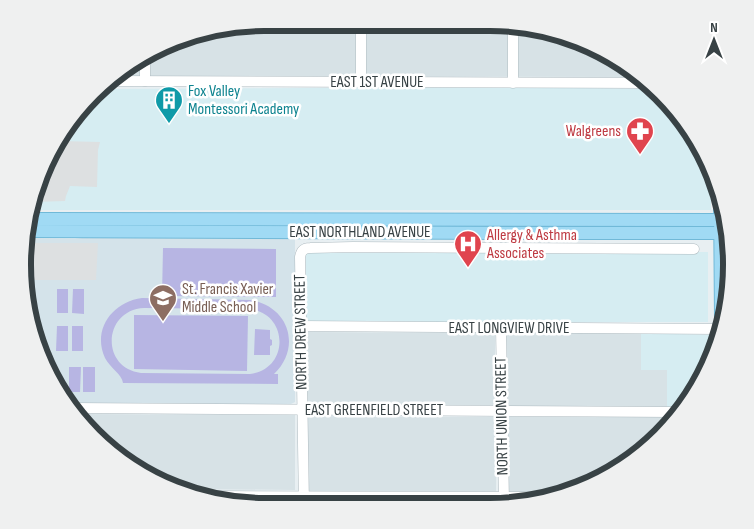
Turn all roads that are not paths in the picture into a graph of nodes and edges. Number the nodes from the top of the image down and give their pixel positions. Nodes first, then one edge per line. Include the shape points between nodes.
1 (361, 31) edge
2 (513, 33) edge
3 (145, 64) edge
4 (120, 81) edge
5 (145, 82) junction
6 (361, 82) junction
7 (513, 82) junction
8 (636, 83) edge
9 (36, 219) edge
10 (719, 226) edge
11 (719, 226) edge
12 (34, 231) edge
13 (722, 246) edge
14 (694, 248) dead end
15 (721, 291) edge
16 (300, 326) junction
17 (501, 328) junction
18 (714, 329) edge
19 (81, 408) edge
20 (302, 410) junction
21 (502, 411) junction
22 (670, 412) edge
23 (504, 497) edge
24 (304, 498) edge

1 - 6 street
2 - 7 street
3 - 5 street
4 - 5 street, EAST 1ST AVENUE
5 - 6 street, EAST 1ST AVENUE
6 - 7 street, EAST 1ST AVENUE
7 - 8 street, EAST 1ST AVENUE
9 - 10 main road, EAST NORTHLAND AVENUE
11 - 12 main road, EAST NORTHLAND AVENUE via 529,233
13 - 15 main road
14 - 16 street, NORTH DREW STREET via 310,248 300,254
16 - 17 street, EAST LONGVIEW DRIVE
16 - 20 street, NORTH DREW STREET
17 - 18 street, EAST LONGVIEW DRIVE
17 - 21 street, NORTH UNION STREET
19 - 20 street, EAST GREENFIELD STREET
20 - 21 street, EAST GREENFIELD STREET
20 - 24 street, NORTH DREW STREET
21 - 22 street, EAST GREENFIELD STREET
21 - 23 street, NORTH UNION STREET

